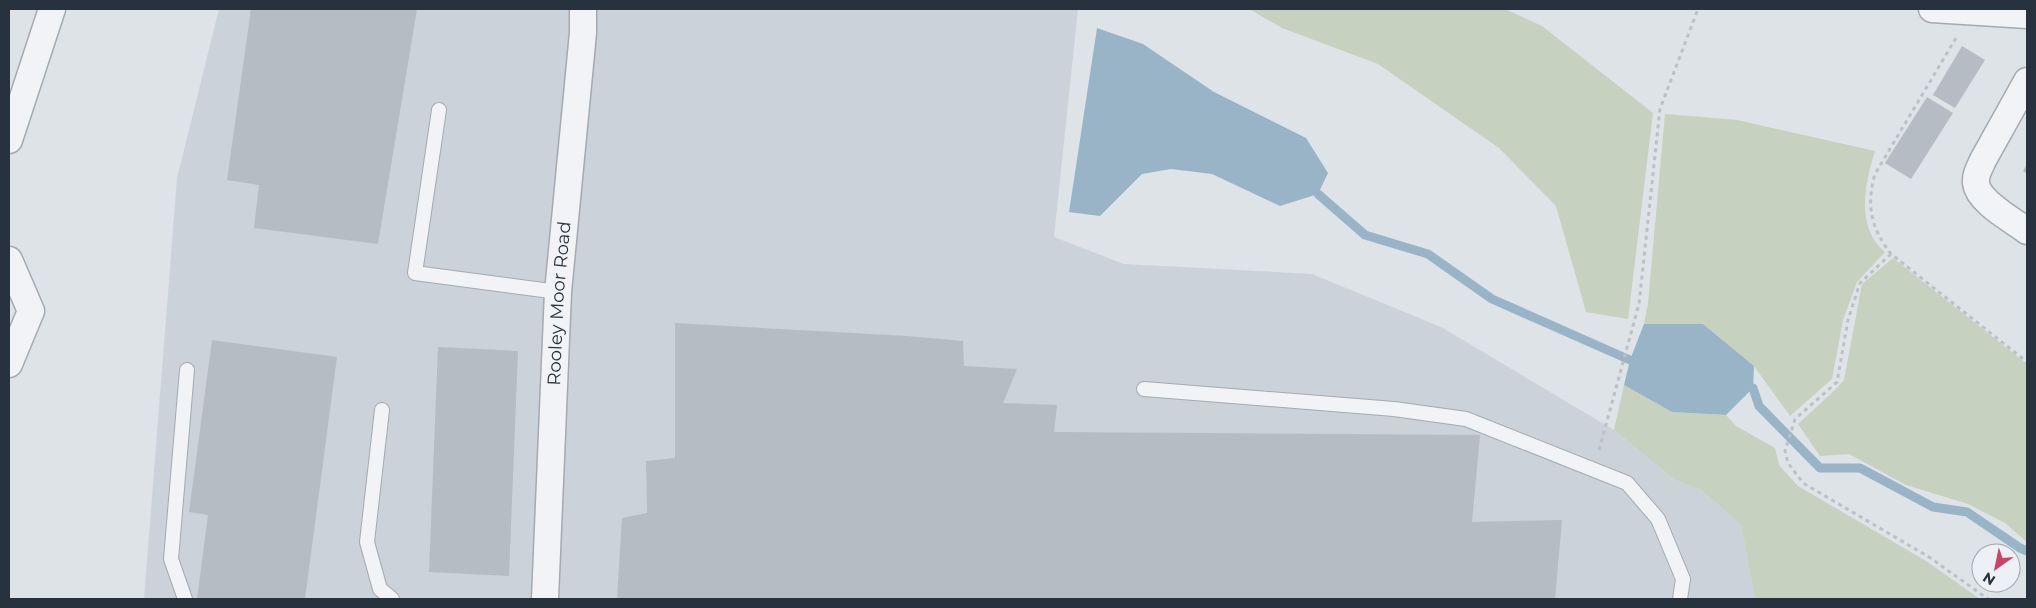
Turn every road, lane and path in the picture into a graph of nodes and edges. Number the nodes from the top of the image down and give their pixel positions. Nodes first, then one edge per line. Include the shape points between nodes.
1 (52, 9) edge
2 (583, 9) edge
3 (1698, 9) edge
4 (1932, 9) edge
5 (1971, 11) junction
6 (2027, 15) edge
7 (2027, 81) edge
8 (439, 110) dead end
9 (9, 140) edge
10 (2027, 231) edge
11 (1891, 254) junction
12 (9, 260) edge
13 (558, 292) junction
14 (2027, 362) edge
15 (9, 364) edge
16 (186, 370) dead end
17 (1144, 389) dead end
18 (382, 410) dead end
19 (1594, 470) junction
20 (375, 594) edge
21 (185, 599) edge
22 (392, 599) edge
23 (545, 599) edge
24 (1680, 599) edge
25 (1988, 599) edge

1 - 9 street
2 - 13 street, Rooley Moor Road
3 - 19 path via 1660,109 1639,304
4 - 5 street
5 - 6 street
5 - 11 path via 1875,174 1870,192 1871,211 1881,242
7 - 10 street via 1983,160 1976,182 1978,192 1986,201
8 - 13 lane via 414,273
11 - 14 path
11 - 25 path via 1860,283 1848,320 1837,382 1794,419 1785,451 1788,463 1803,483 1929,557
12 - 15 street via 31,310
13 - 23 street, Rooley Moor Road
16 - 21 lane via 171,559
17 - 19 lane via 1394,409 1466,419
18 - 20 lane via 366,542
19 - 24 lane via 1627,483 1658,519 1682,579
20 - 22 lane

